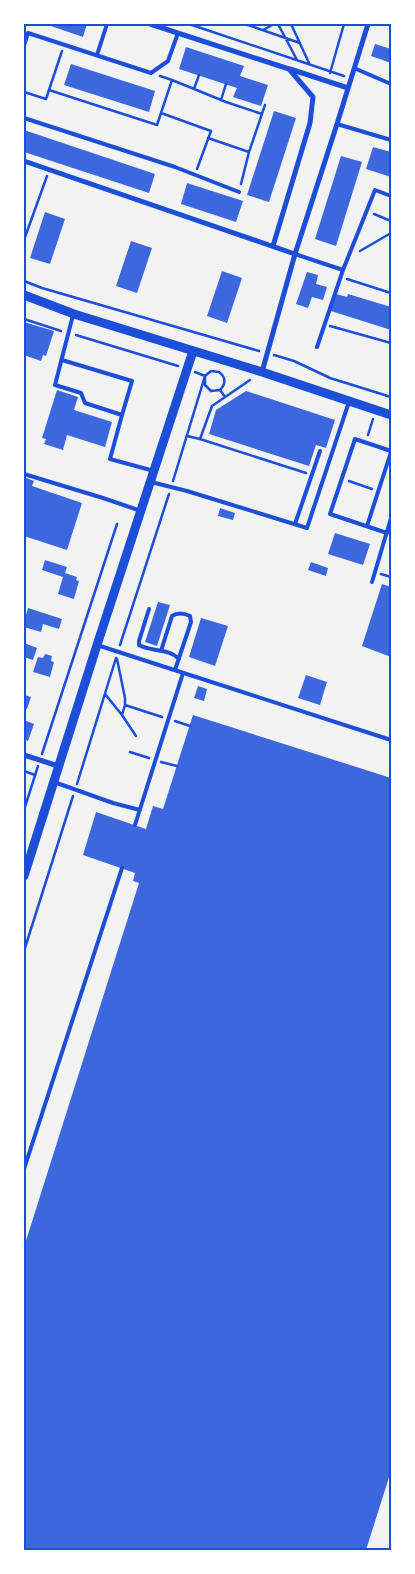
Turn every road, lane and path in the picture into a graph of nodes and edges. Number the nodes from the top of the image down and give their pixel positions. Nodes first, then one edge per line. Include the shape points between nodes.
1 (107, 24) edge
2 (150, 24) edge
3 (189, 24) edge
4 (245, 24) edge
5 (274, 24) edge
6 (278, 24) edge
7 (291, 24) edge
8 (344, 24) edge
9 (368, 24) edge
10 (263, 30) junction
11 (178, 33) junction
12 (285, 38) junction
13 (300, 43) junction
14 (24, 45) edge
15 (64, 45) junction
16 (97, 55) junction
17 (296, 60) junction
18 (310, 64) junction
19 (354, 68) junction
20 (289, 69) junction
21 (330, 71) junction
22 (150, 73) junction
23 (304, 74) junction
24 (199, 75) dead end
25 (344, 76) dead end
26 (315, 78) junction
27 (172, 80) junction
28 (327, 81) junction
29 (226, 84) dead end
30 (391, 84) edge
31 (348, 88) junction
32 (194, 89) junction
33 (49, 90) junction
34 (24, 92) edge
35 (221, 100) junction
36 (265, 105) dead end
37 (161, 113) junction
38 (262, 114) junction
39 (24, 118) edge
40 (337, 124) junction
41 (208, 138) junction
42 (391, 140) edge
43 (249, 152) junction
44 (24, 161) edge
45 (49, 170) junction
46 (195, 175) junction
47 (238, 192) joint
48 (391, 196) edge
49 (366, 211) junction
50 (391, 221) edge
51 (391, 233) edge
52 (24, 240) edge
53 (273, 246) junction
54 (295, 254) junction
55 (349, 257) junction
56 (343, 270) junction
57 (341, 276) junction
58 (24, 281) edge
59 (391, 293) edge
60 (24, 296) edge
61 (74, 314) junction
62 (24, 319) edge
63 (325, 325) junction
64 (69, 333) junction
65 (391, 343) edge
66 (317, 347) dead end
67 (193, 351) junction
68 (266, 353) junction
69 (62, 360) junction
70 (188, 369) junction
71 (262, 372) junction
72 (206, 376) junction
73 (220, 390) junction
74 (391, 396) edge
75 (225, 397) junction
76 (349, 402) junction
77 (122, 415) junction
78 (391, 416) edge
79 (374, 417) dead end
80 (186, 436) junction
81 (200, 440) junction
82 (366, 442) junction
83 (320, 451) dead end
84 (391, 451) edge
85 (154, 471) junction
86 (24, 474) edge
87 (342, 478) junction
88 (303, 481) dead end
89 (151, 482) junction
90 (171, 487) junction
91 (378, 491) junction
92 (141, 511) junction
93 (391, 518) edge
94 (117, 524) dead end
95 (295, 524) junction
96 (367, 526) junction
97 (387, 532) junction
98 (372, 582) dead end
99 (149, 609) dead end
100 (97, 644) junction
101 (118, 651) junction
102 (161, 651) junction
103 (179, 659) junction
104 (175, 670) junction
105 (183, 673) junction
106 (105, 694) junction
107 (125, 705) junction
108 (122, 715) junction
109 (169, 719) junction
110 (190, 726) dead end
111 (136, 736) dead end
112 (391, 740) edge
113 (24, 755) edge
114 (40, 760) junction
115 (58, 766) junction
116 (24, 771) edge
117 (35, 775) junction
118 (53, 782) junction
119 (75, 790) junction
120 (24, 810) edge
121 (140, 810) junction
122 (135, 825) dead end
123 (122, 868) dead end
124 (24, 876) edge
125 (24, 951) edge
126 (24, 1169) edge

1 - 16 lane
2 - 11 street
3 - 17 path
4 - 10 path
5 - 10 path
6 - 12 path
7 - 13 path
8 - 21 path
9 - 19 street
10 - 12 path
11 - 20 street
11 - 22 lane via 168,61
12 - 13 path
12 - 17 path
13 - 18 path
14 - 15 lane via 28,33
15 - 16 lane
15 - 33 path
16 - 22 lane
17 - 18 path
17 - 23 path
18 - 21 path
18 - 26 path
19 - 30 lane
19 - 31 street
20 - 23 street
20 - 53 street via 313,96 310,123
21 - 25 path
21 - 28 path
22 - 27 path
23 - 26 street
24 - 32 path
26 - 28 street
27 - 32 path
27 - 37 path
28 - 31 street
29 - 35 path
31 - 40 street
32 - 35 path
33 - 34 path via 46,99
33 - 37 path via 157,125
35 - 38 path
36 - 38 path
37 - 41 path via 211,131
38 - 43 path
39 - 46 lane
40 - 42 lane
40 - 54 street
41 - 43 path
41 - 46 path
43 - 47 path
44 - 45 street
45 - 52 path
45 - 53 street
46 - 47 lane
48 - 49 lane via 375,190
49 - 50 path
49 - 55 lane
51 - 55 path
53 - 54 street
54 - 56 lane
54 - 68 street
55 - 56 lane
56 - 57 lane
57 - 59 path
57 - 63 lane
58 - 68 path
60 - 61 street
61 - 64 lane
61 - 67 street
62 - 64 path
63 - 65 path
63 - 66 lane
64 - 69 lane
64 - 70 path
67 - 70 street
67 - 71 street
68 - 71 street
68 - 74 path via 294,361 330,378
69 - 77 lane via 55,385 80,393 85,403
69 - 77 lane via 132,381
70 - 72 path
70 - 85 street
71 - 75 path
71 - 76 street
72 - 73 path via 207,388
72 - 73 path via 215,371 222,374 224,382
72 - 80 path
73 - 75 path
75 - 81 path via 212,406
76 - 78 street
76 - 95 lane via 307,528
77 - 85 lane via 110,459
79 - 82 path
80 - 81 path
80 - 90 path
81 - 88 path via 306,473
82 - 84 lane
82 - 87 lane via 355,439
83 - 95 lane
84 - 91 lane
85 - 89 street
86 - 92 lane
87 - 91 path
87 - 96 lane via 330,514
89 - 90 lane
89 - 92 street
90 - 95 lane
90 - 101 path
91 - 96 lane
92 - 100 street
93 - 97 lane
94 - 114 path
96 - 97 lane
97 - 98 lane
99 - 102 lane via 139,645
100 - 101 lane
100 - 115 street
101 - 104 lane
102 - 103 lane via 174,654
102 - 103 lane via 172,616 176,613 190,616
103 - 104 lane
104 - 105 lane
105 - 109 lane
105 - 112 lane
106 - 107 path via 117,655
106 - 108 path
106 - 119 path
107 - 108 path
107 - 109 path
108 - 111 path
109 - 110 path
109 - 121 lane
113 - 114 street
114 - 115 street
114 - 117 path
115 - 118 street
116 - 117 path
117 - 120 path
118 - 119 lane
118 - 124 street
119 - 121 lane
119 - 125 path
121 - 122 lane
123 - 126 lane

